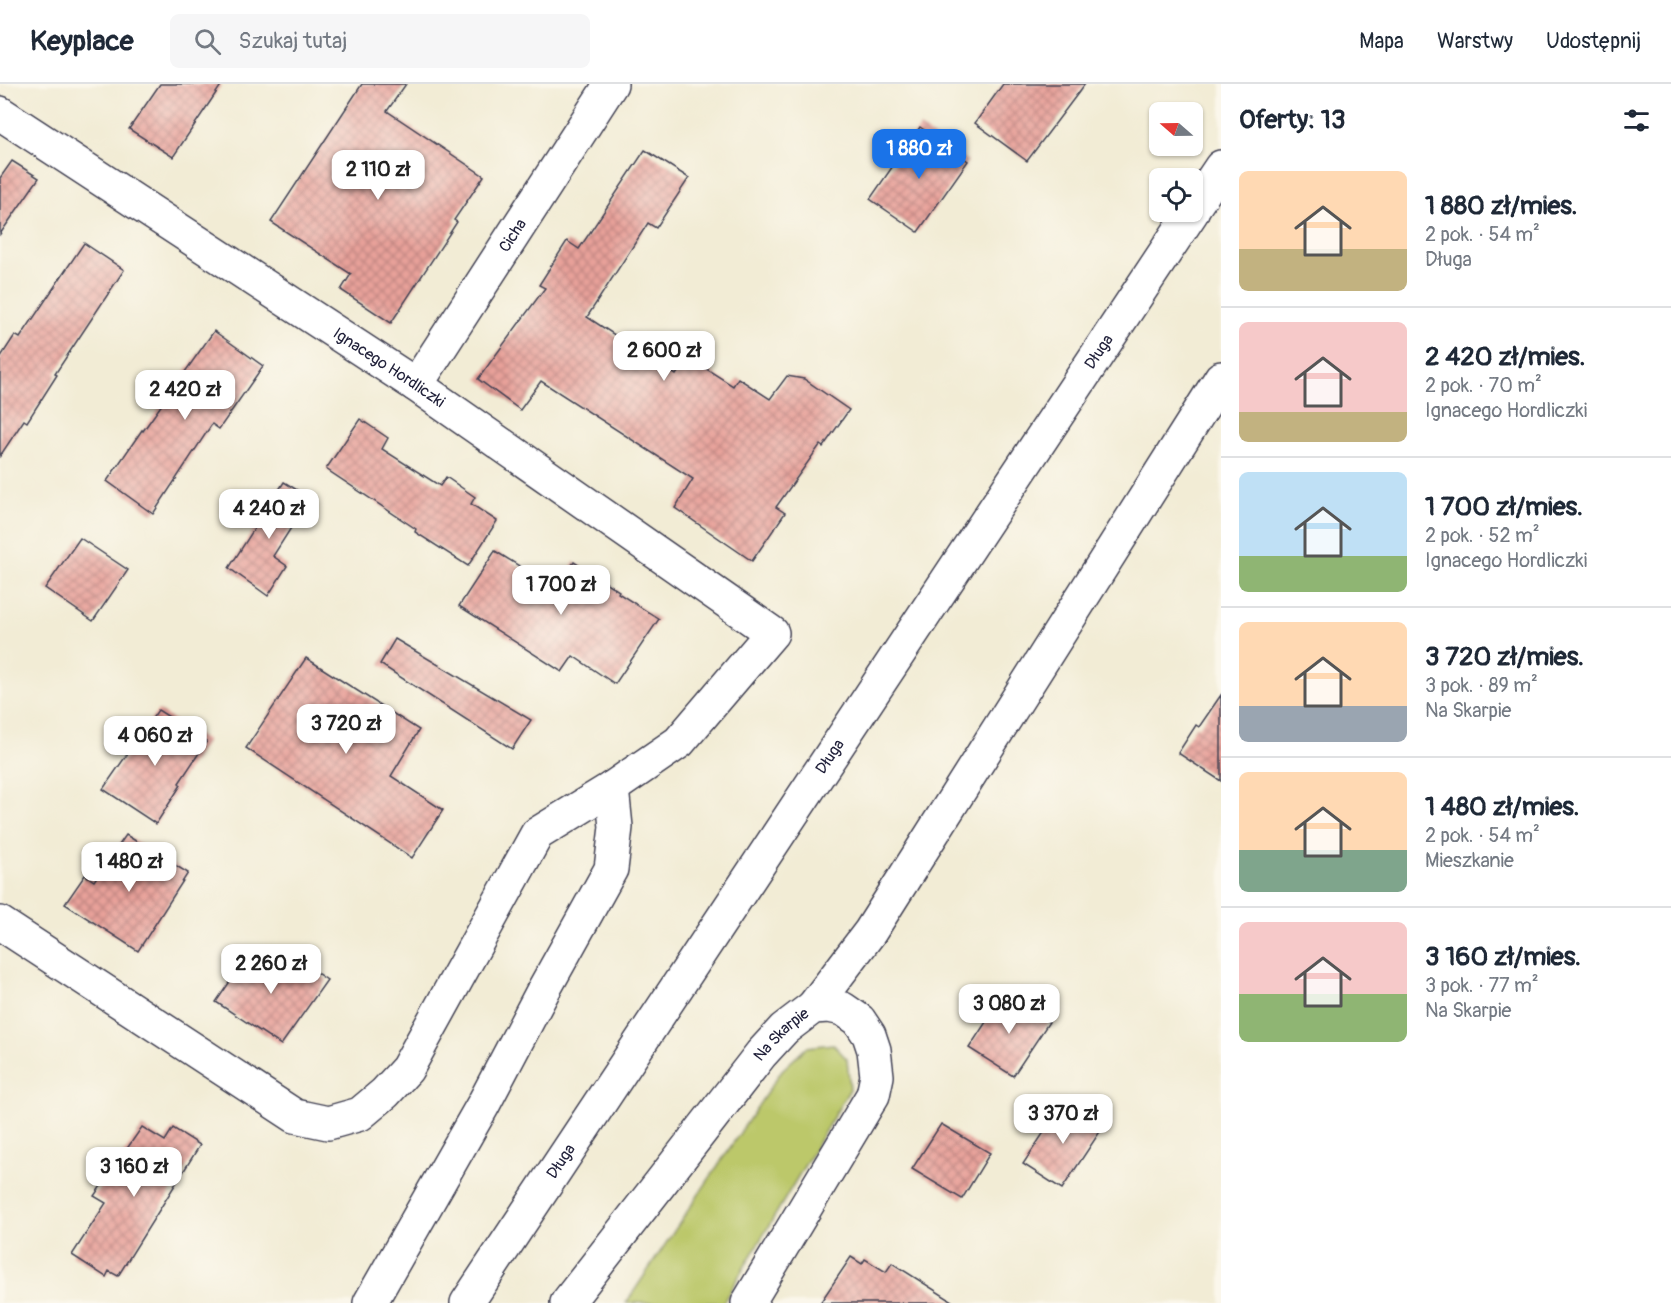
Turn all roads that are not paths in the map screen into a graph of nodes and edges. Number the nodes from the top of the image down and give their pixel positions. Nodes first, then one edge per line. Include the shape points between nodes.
1 (611, 84) edge
2 (0, 113) edge
3 (1221, 167) edge
4 (1203, 194) edge
5 (1185, 222) edge
6 (1221, 378) edge
7 (416, 385) junction
8 (612, 788) junction
9 (0, 923) edge
10 (813, 1007) junction
11 (370, 1303) edge
12 (466, 1303) edge
13 (567, 1303) edge
14 (747, 1303) edge

1 - 7 street, Cicha
2 - 7 street, Ignacego Hordliczki
3 - 4 street, Długa
5 - 12 street, Długa
6 - 10 street via 870,932
7 - 8 street, Ignacego Hordliczki via 772,633 679,742
8 - 9 street via 537,834 407,1069 360,1114 328,1123 295,1116
8 - 11 street via 616,827 612,868
10 - 13 street, Na Skarpie via 784,1029 761,1054
10 - 14 street, Na Skarpie via 843,1009 859,1020 874,1050 877,1076 873,1095

